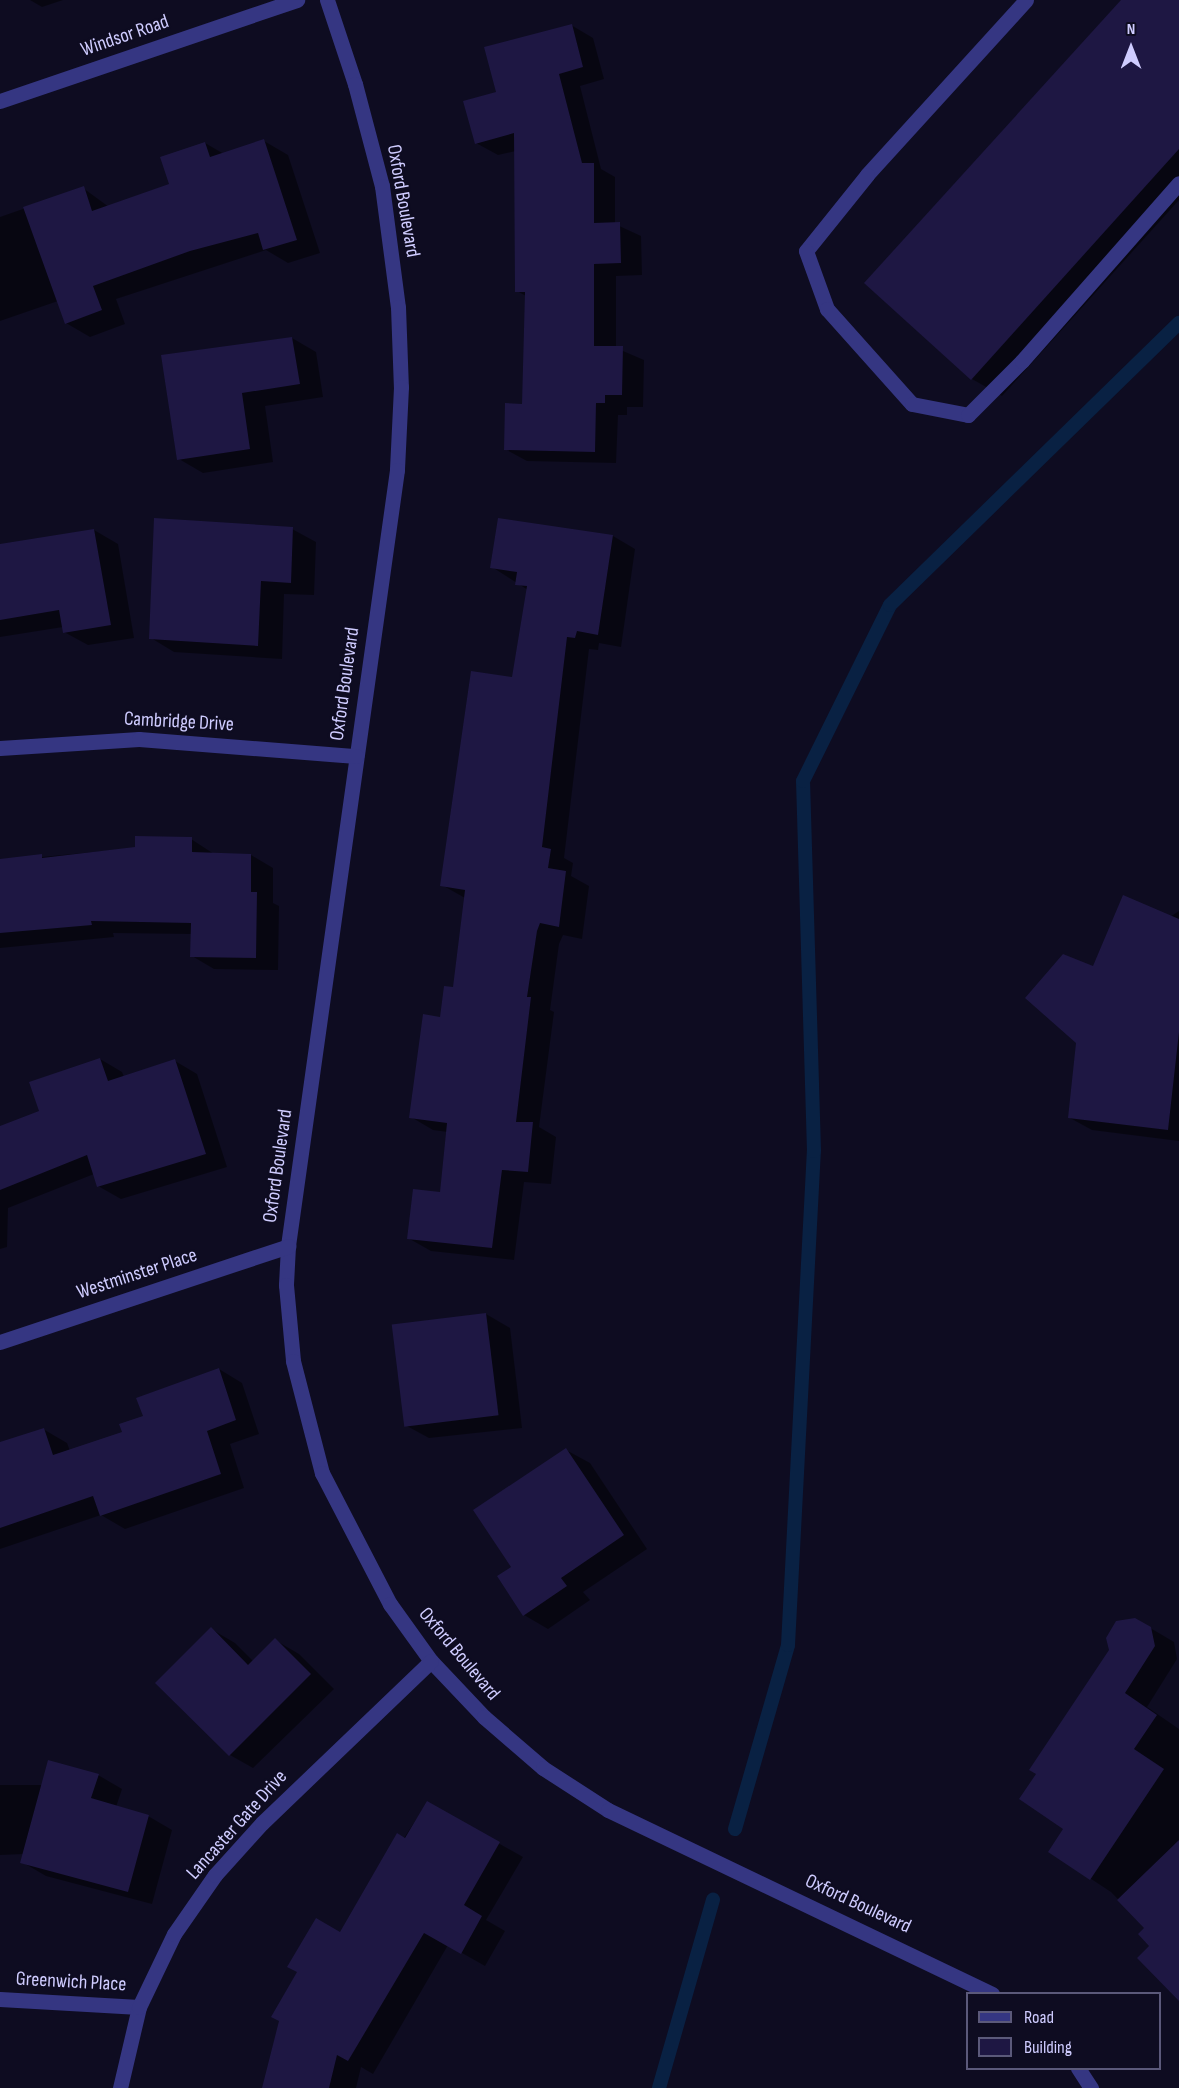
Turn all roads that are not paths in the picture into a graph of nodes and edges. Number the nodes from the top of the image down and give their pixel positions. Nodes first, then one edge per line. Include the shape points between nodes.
1 (297, 0) edge
2 (327, 0) edge
3 (1026, 0) edge
4 (0, 101) edge
5 (1179, 183) edge
6 (0, 748) edge
7 (356, 756) junction
8 (288, 1246) junction
9 (0, 1342) edge
10 (431, 1661) junction
11 (988, 1992) edge
12 (0, 1999) edge
13 (139, 2007) junction
14 (1079, 2070) edge
15 (120, 2088) edge
16 (1091, 2088) edge

1 - 4 street, Windsor Road
2 - 7 street, Oxford Boulevard via 356,84 382,186 399,318 397,470
3 - 5 street via 867,175 806,251 826,309 912,404 968,415 1022,361
6 - 7 street, Cambridge Drive via 139,739
7 - 8 street, Oxford Boulevard
8 - 9 street, Westminster Place
8 - 10 street, Oxford Boulevard via 286,1285 293,1361 322,1473 390,1604
10 - 11 street, Oxford Boulevard via 484,1717 543,1768 608,1810
10 - 13 street, Lancaster Gate Drive via 262,1823 215,1875 174,1934
12 - 13 street, Greenwich Place
13 - 15 street, Lancaster Gate Drive
14 - 16 street

